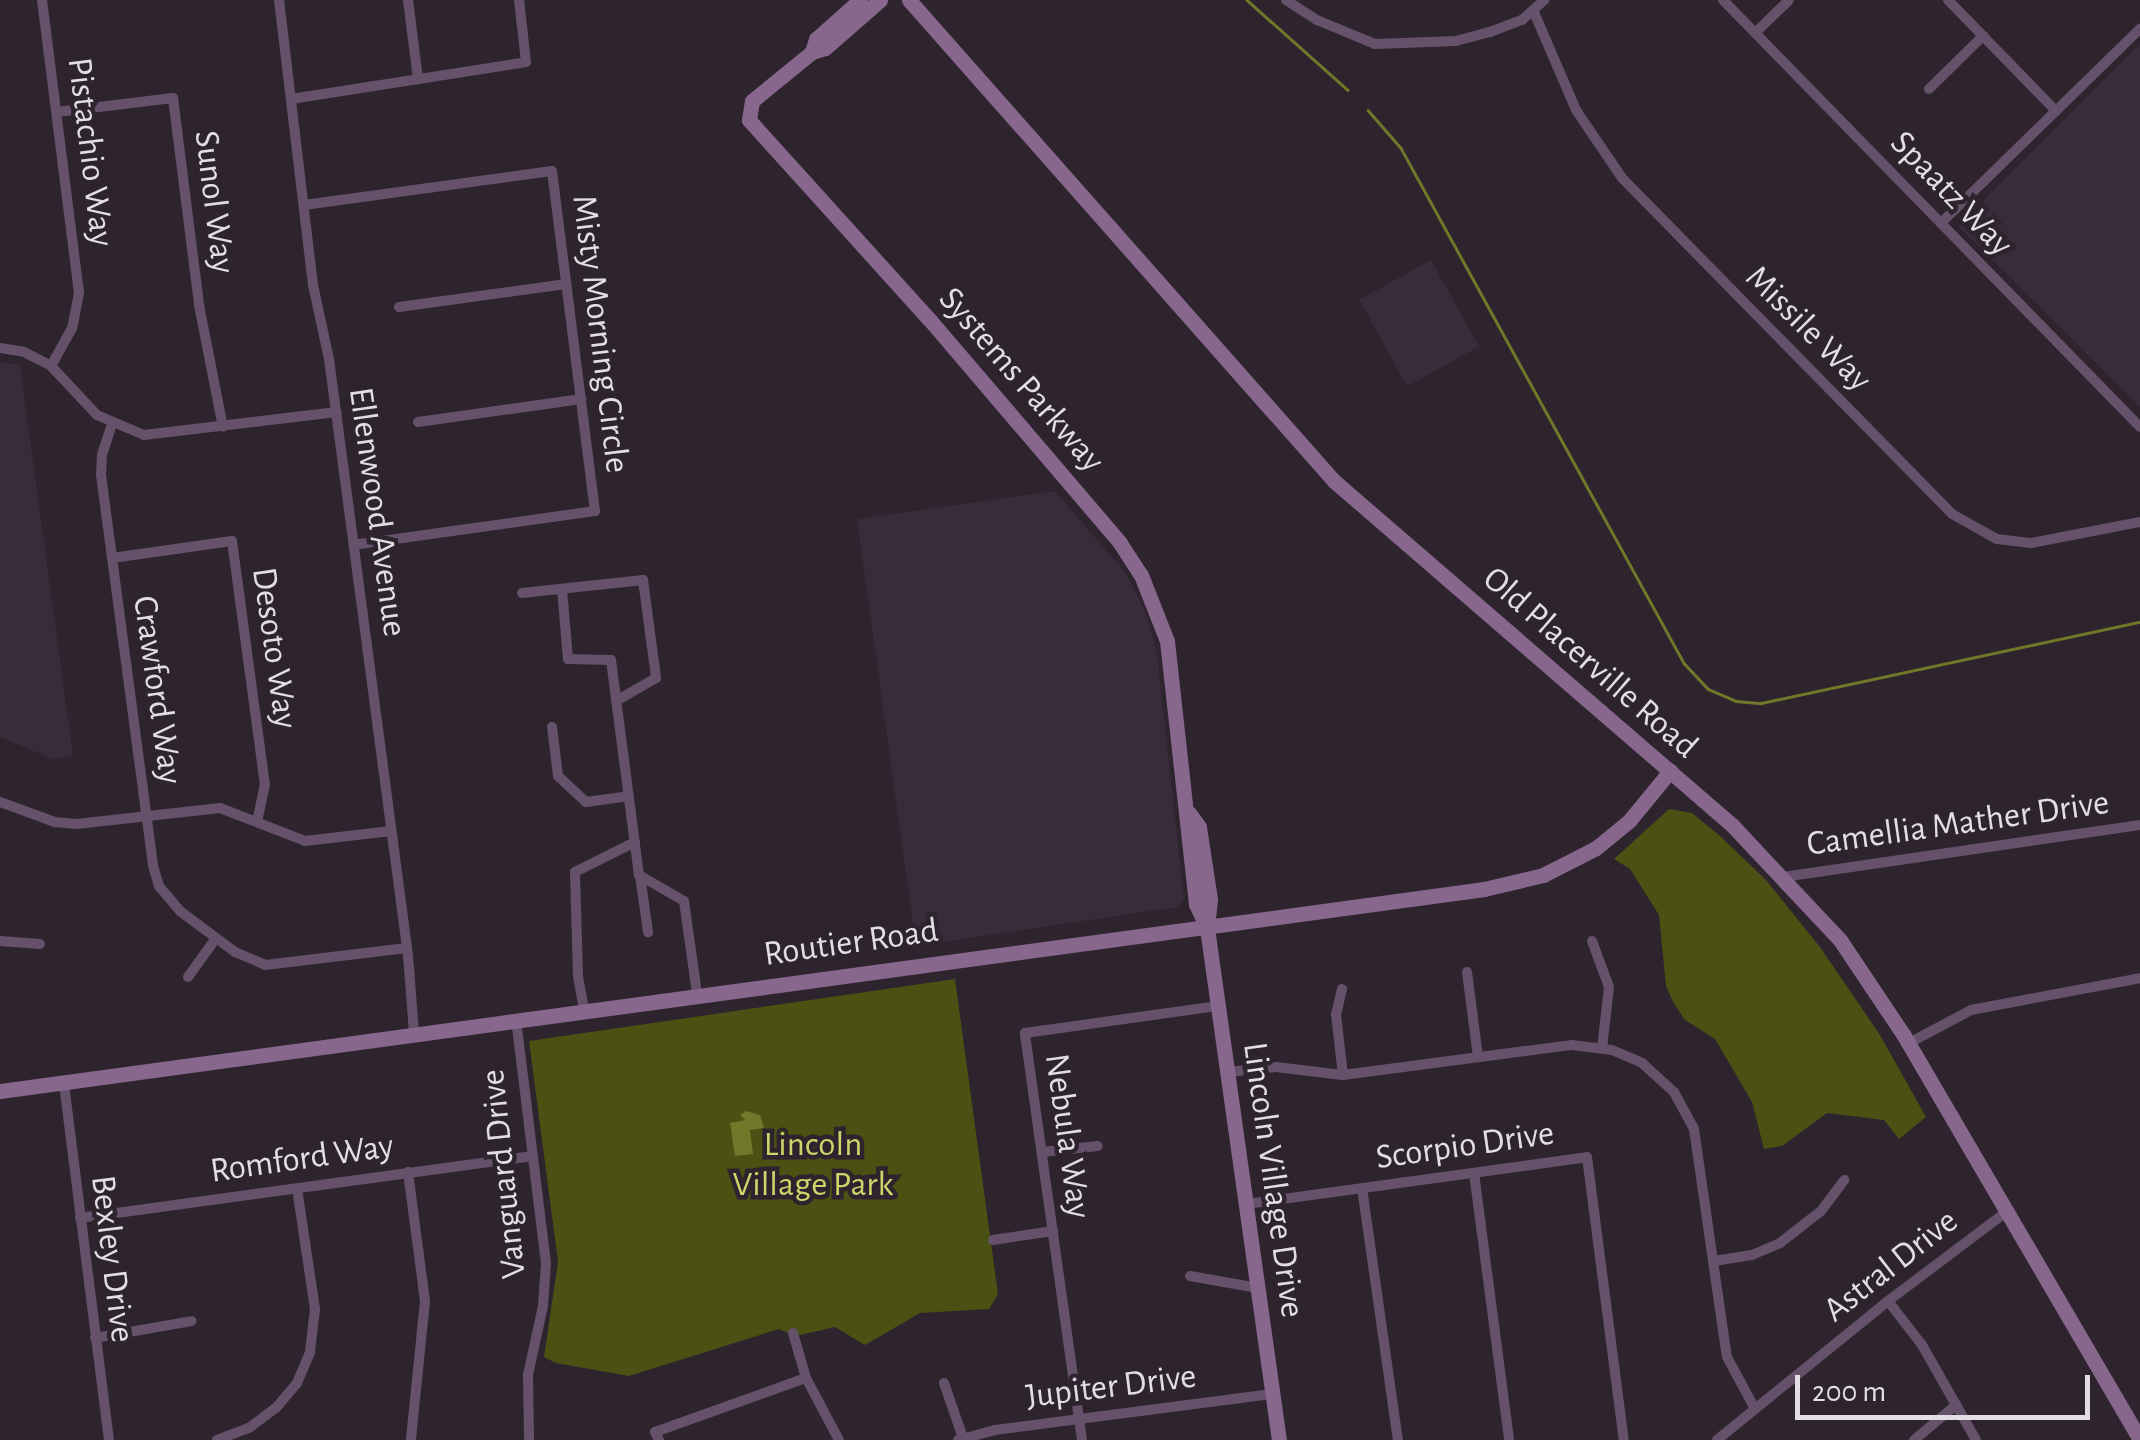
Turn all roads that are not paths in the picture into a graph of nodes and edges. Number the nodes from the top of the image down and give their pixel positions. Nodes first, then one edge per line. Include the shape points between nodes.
1 (42, 0) edge
2 (279, 0) edge
3 (408, 0) edge
4 (520, 0) edge
5 (860, 0) edge
6 (880, 0) edge
7 (909, 0) edge
8 (1286, 0) edge
9 (1544, 0) edge
10 (1724, 0) edge
11 (1789, 0) edge
12 (1948, 0) edge
13 (1533, 10) junction
14 (2140, 29) edge
15 (1756, 33) junction
16 (1983, 36) junction
17 (812, 52) junction
18 (418, 79) junction
19 (1929, 89) dead end
20 (291, 99) junction
21 (2056, 111) junction
22 (57, 112) junction
23 (304, 205) junction
24 (1941, 223) junction
25 (566, 284) junction
26 (399, 307) dead end
27 (0, 348) edge
28 (51, 366) junction
29 (581, 399) junction
30 (337, 412) junction
31 (418, 422) dead end
32 (112, 424) junction
33 (223, 427) junction
34 (2140, 427) edge
35 (2140, 522) edge
36 (354, 545) junction
37 (112, 558) junction
38 (562, 589) junction
39 (522, 593) dead end
40 (616, 701) junction
41 (552, 728) dead end
42 (1670, 770) junction
43 (629, 796) junction
44 (0, 802) edge
45 (146, 816) junction
46 (256, 821) junction
47 (2140, 825) edge
48 (392, 831) junction
49 (635, 842) junction
50 (640, 875) junction
51 (1783, 877) junction
52 (1207, 928) junction
53 (648, 932) dead end
54 (216, 938) junction
55 (0, 941) edge
56 (1592, 941) dead end
57 (40, 944) dead end
58 (407, 948) junction
59 (1467, 972) dead end
60 (188, 977) dead end
61 (2140, 978) edge
62 (1342, 989) dead end
63 (697, 994) junction
64 (1218, 1006) junction
65 (584, 1010) junction
66 (516, 1020) junction
67 (414, 1032) junction
68 (1908, 1043) junction
69 (1602, 1048) junction
70 (1478, 1057) junction
71 (1228, 1072) junction
72 (1342, 1075) junction
73 (64, 1084) junction
74 (0, 1091) edge
75 (1098, 1146) dead end
76 (1042, 1152) junction
77 (531, 1156) junction
78 (408, 1172) junction
79 (1474, 1173) junction
80 (1844, 1180) dead end
81 (297, 1188) junction
82 (1362, 1188) junction
83 (1246, 1204) junction
84 (2006, 1212) junction
85 (80, 1218) junction
86 (1053, 1231) junction
87 (994, 1240) dead end
88 (1714, 1261) junction
89 (1190, 1276) dead end
90 (1258, 1288) junction
91 (1888, 1301) junction
92 (192, 1321) dead end
93 (792, 1333) dead end
94 (95, 1338) junction
95 (806, 1378) junction
96 (944, 1383) dead end
97 (1272, 1394) junction
98 (1956, 1405) junction
99 (1756, 1409) junction
100 (1079, 1419) junction
101 (2139, 1437) edge
102 (961, 1439) edge
103 (109, 1440) edge
104 (217, 1440) edge
105 (412, 1440) edge
106 (528, 1440) edge
107 (659, 1440) edge
108 (839, 1440) edge
109 (1082, 1440) edge
110 (1278, 1440) edge
111 (1398, 1440) edge
112 (1509, 1440) edge
113 (1624, 1440) edge
114 (1717, 1440) edge
115 (1914, 1440) edge
116 (1976, 1440) edge

1 - 22 street, Pistachio Way
2 - 20 street, Ellenwood Avenue
3 - 18 street
4 - 18 street via 526,62
5 - 17 street, Systems Parkway via 816,39
6 - 17 street, Systems Parkway
7 - 42 street, Old Placerville Road via 1334,481
8 - 13 street via 1375,44 1456,41 1522,20
9 - 13 street
10 - 15 street, Spaatz Way
11 - 15 street
12 - 16 street
13 - 35 street, Missile Way via 1576,110 1622,178 1952,514 1997,539 2031,543
14 - 21 street
15 - 24 street, Spaatz Way
16 - 19 street
16 - 21 street
17 - 52 street, Systems Parkway via 752,101 750,120 954,348 1141,575 1167,641 1196,904
18 - 20 street
20 - 23 street, Ellenwood Avenue
21 - 24 street
22 - 28 street, Pistachio Way via 79,293 72,328
22 - 33 street, Sunol Way via 173,98 199,305
23 - 25 street, Misty Morning Circle via 552,171
23 - 30 street, Ellenwood Avenue
24 - 34 street, Spaatz Way
25 - 26 street
25 - 29 street, Misty Morning Circle
27 - 28 street
28 - 32 street
29 - 31 street
29 - 36 street, Misty Morning Circle via 595,511
30 - 33 street
30 - 36 street, Ellenwood Avenue
32 - 33 street via 155,435
32 - 37 street, Crawford Way via 100,465
36 - 48 street, Ellenwood Avenue
37 - 45 street, Crawford Way
37 - 46 street, Desoto Way via 232,541 265,784
38 - 39 street
38 - 40 street via 568,660 611,660
38 - 40 street via 643,580 656,678
40 - 43 street
41 - 43 street via 558,776 586,802
42 - 51 street, Old Placerville Road
42 - 52 street, Routier Road via 1609,840 1542,874 1484,889
43 - 49 street
44 - 45 street via 66,824
45 - 46 street via 220,808
45 - 54 street, Crawford Way via 159,886
46 - 48 street via 306,842
47 - 51 street, Camellia Mather Drive
48 - 58 street, Ellenwood Avenue
49 - 50 street
49 - 65 street via 575,872
50 - 53 street
50 - 63 street via 684,901
51 - 68 street, Old Placerville Road via 1840,940
52 - 63 street, Routier Road
52 - 64 street, Lincoln Village Drive
54 - 58 street, Crawford Way via 244,958 276,966
54 - 60 street
55 - 57 street
56 - 69 street via 1609,987
58 - 67 street, Ellenwood Avenue
59 - 70 street
61 - 68 street via 1971,1010
62 - 72 street via 1336,1014
63 - 65 street, Routier Road
64 - 71 street, Lincoln Village Drive
64 - 76 street, Nebula Way via 1025,1034
65 - 66 street, Routier Road
66 - 67 street, Routier Road
66 - 77 street, Vanguard Drive
67 - 73 street, Routier Road
68 - 84 street, Old Placerville Road
69 - 70 street
69 - 88 street via 1650,1069 1686,1109 1699,1150
70 - 72 street
71 - 72 street via 1276,1066
71 - 83 street, Lincoln Village Drive
73 - 74 street, Routier Road
73 - 85 street, Bexley Drive
75 - 76 street
76 - 86 street, Nebula Way
77 - 78 street, Romford Way
77 - 106 street, Vanguard Drive via 546,1263 528,1375
78 - 81 street, Romford Way
78 - 105 street via 425,1302
79 - 82 street, Scorpio Drive
79 - 112 street
79 - 113 street, Scorpio Drive via 1587,1157
80 - 88 street via 1821,1212 1780,1244
81 - 85 street, Romford Way
81 - 104 street via 315,1308 310,1352 276,1408
82 - 83 street, Scorpio Drive
82 - 111 street
83 - 90 street, Lincoln Village Drive
84 - 91 street, Astral Drive
84 - 101 street, Old Placerville Road
85 - 94 street, Bexley Drive
86 - 87 street
86 - 100 street, Nebula Way
88 - 99 street via 1727,1357
89 - 90 street
90 - 97 street, Lincoln Village Drive
91 - 98 street
91 - 99 street, Astral Drive
92 - 94 street
93 - 95 street
94 - 103 street, Bexley Drive
95 - 107 street via 655,1432
95 - 108 street
96 - 102 street
97 - 100 street, Jupiter Drive
97 - 110 street, Lincoln Village Drive
98 - 115 street
98 - 116 street
99 - 114 street, Astral Drive
100 - 102 street, Jupiter Drive
100 - 109 street, Nebula Way

